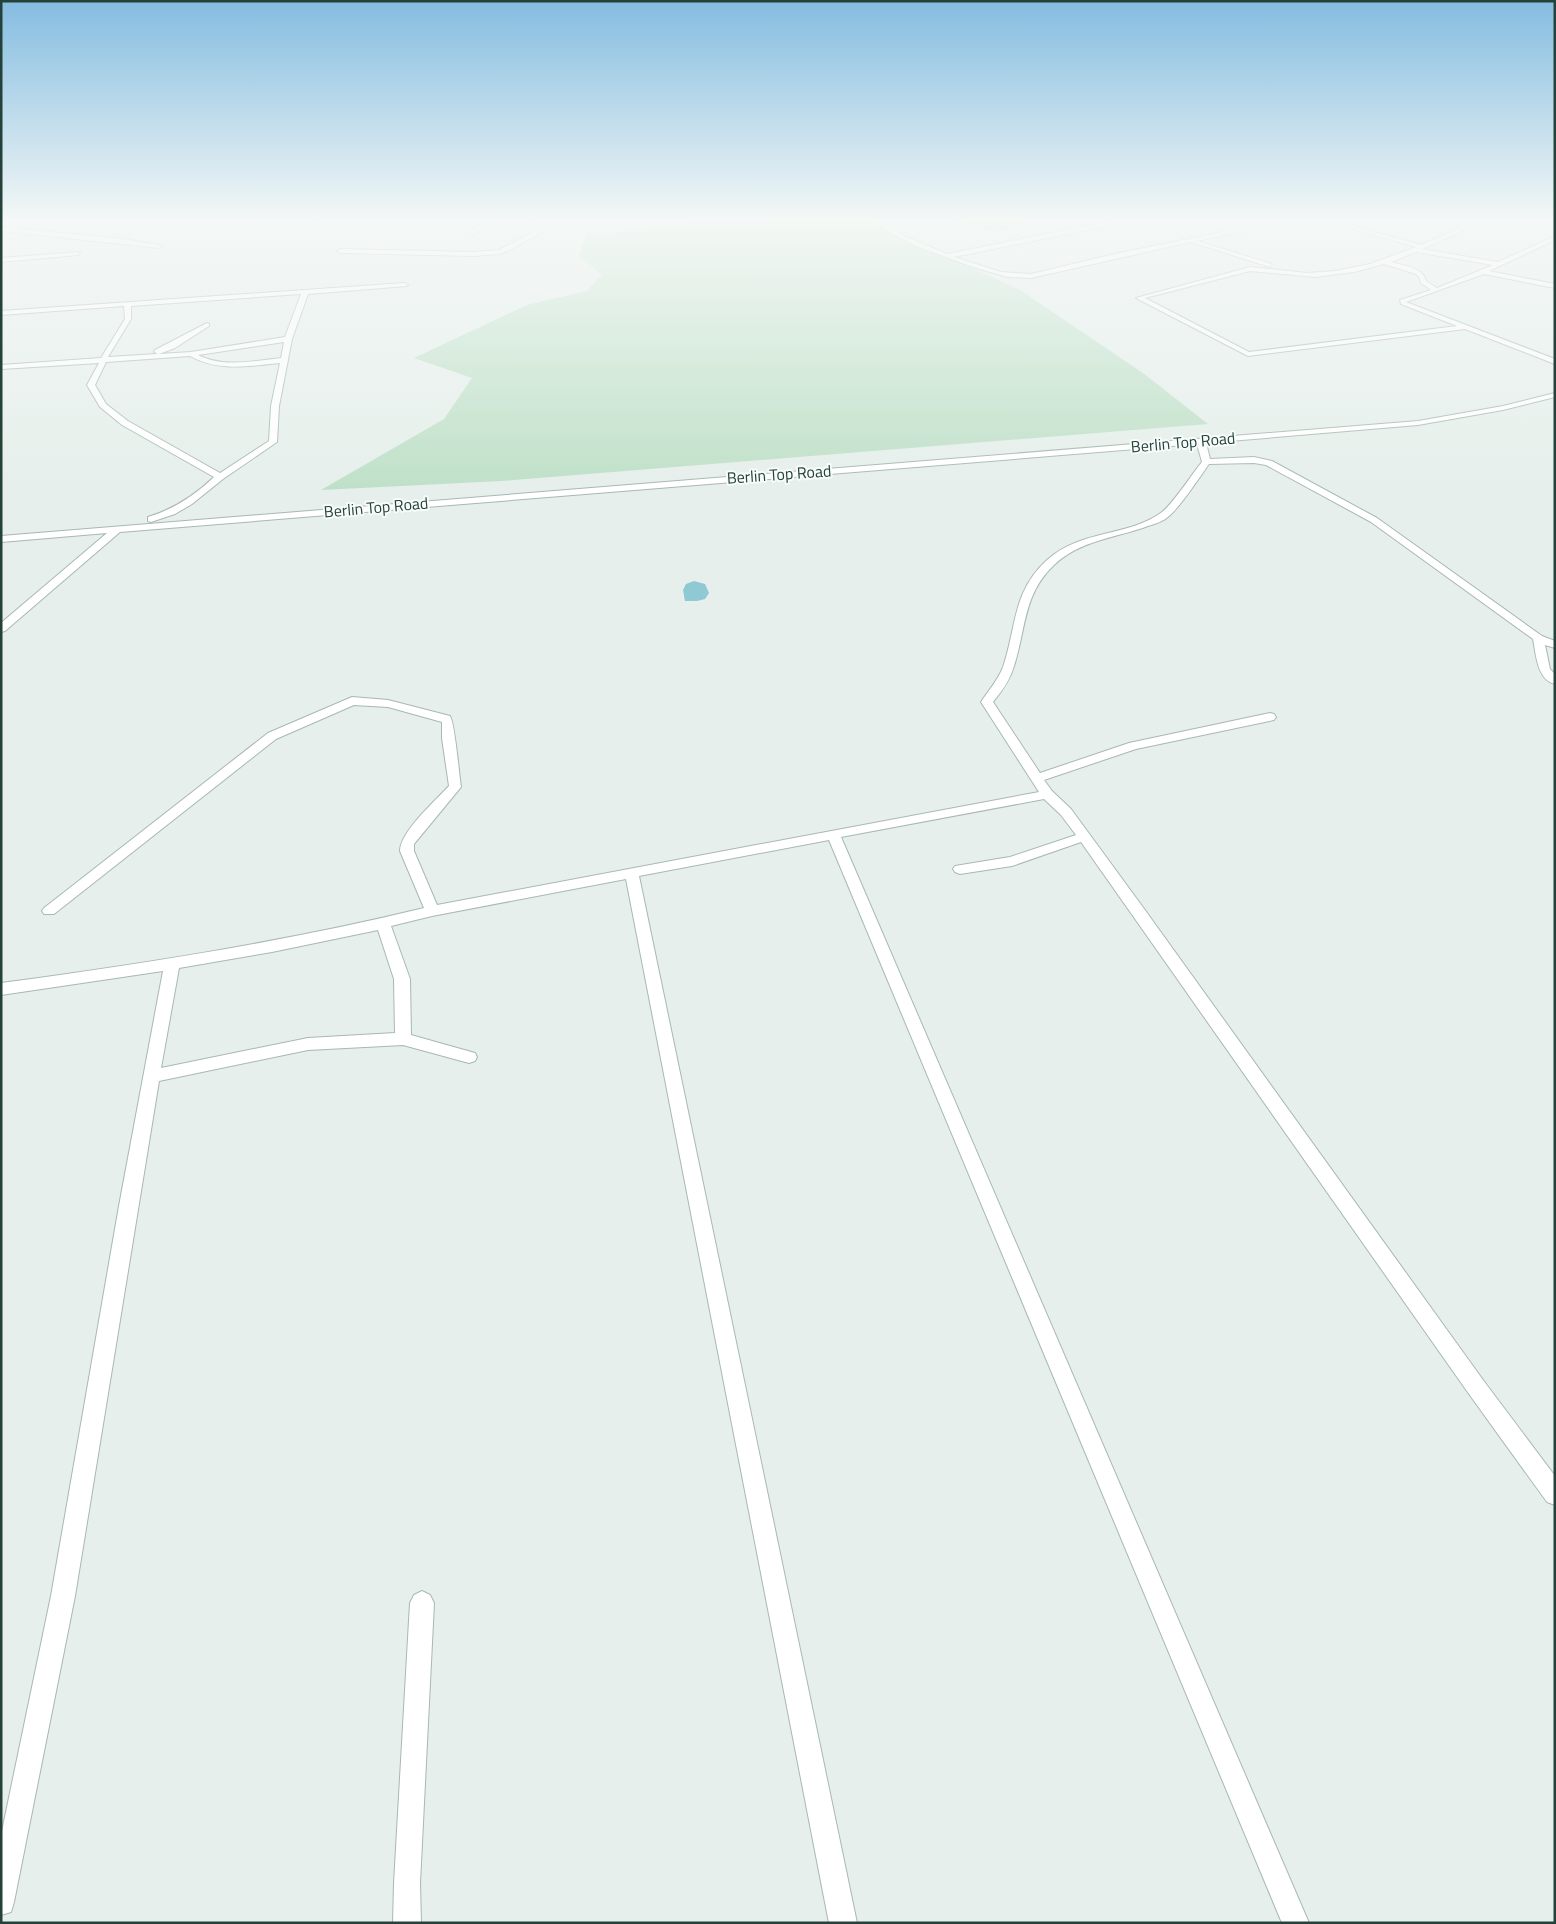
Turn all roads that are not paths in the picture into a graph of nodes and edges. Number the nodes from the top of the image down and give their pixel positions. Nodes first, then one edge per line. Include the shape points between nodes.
1 (46, 309) edge
2 (127, 309) edge
3 (299, 309) edge
4 (1160, 309) edge
5 (1418, 309) edge
6 (1, 312) edge
7 (208, 325) dead end
8 (1468, 327) junction
9 (288, 339) junction
10 (191, 354) junction
11 (145, 357) junction
12 (285, 360) junction
13 (102, 361) junction
14 (1555, 362) edge
15 (1, 367) edge
16 (1555, 395) edge
17 (1200, 441) junction
18 (1206, 462) junction
19 (220, 477) junction
20 (117, 528) junction
21 (1, 539) edge
22 (1, 629) edge
23 (1538, 638) junction
24 (1555, 644) edge
25 (1555, 681) edge
26 (1270, 718) dead end
27 (1037, 778) junction
28 (1048, 794) junction
29 (834, 836) junction
30 (1083, 837) junction
31 (960, 869) dead end
32 (632, 874) junction
33 (49, 912) dead end
34 (432, 912) junction
35 (383, 924) junction
36 (172, 965) junction
37 (1, 989) edge
38 (403, 1040) junction
39 (469, 1057) dead end
40 (152, 1076) junction
41 (1555, 1494) edge
42 (422, 1603) dead end
43 (1, 1902) edge
44 (408, 1923) edge
45 (843, 1923) edge
46 (1296, 1923) edge

1 - 6 street
2 - 13 street via 128,319
3 - 9 street
4 - 8 street via 1248,354
5 - 8 street
7 - 11 street
8 - 14 street
9 - 10 street
9 - 12 street
10 - 11 street
10 - 12 street via 222,364
11 - 13 street
12 - 19 street via 275,406 273,442
13 - 15 street
13 - 19 street via 92,385 103,405 125,423
16 - 17 street, Berlin Top Road via 1418,423
17 - 18 street
17 - 20 street, Berlin Top Road
18 - 23 street via 1254,460 1275,466 1374,520
18 - 27 street via 1158,520 1078,545 1051,562 1034,583 1022,606 1011,661 999,688 987,702
19 - 20 street via 186,506 170,514
20 - 21 street, Berlin Top Road
20 - 22 street
23 - 24 street
23 - 25 street via 1545,670
26 - 27 street via 1133,746
27 - 28 street
28 - 29 street
28 - 30 street via 1066,812
29 - 32 street
29 - 46 street
30 - 31 street via 1012,861
30 - 41 street
32 - 34 street
32 - 45 street
33 - 34 street via 272,736 352,701 360,701 398,705 448,722 455,787 407,844
34 - 35 street
35 - 36 street
35 - 38 street via 402,979
36 - 37 street
36 - 40 street
38 - 39 street
38 - 40 street via 308,1044
40 - 43 street via 63,1596
42 - 44 street via 407,1883

